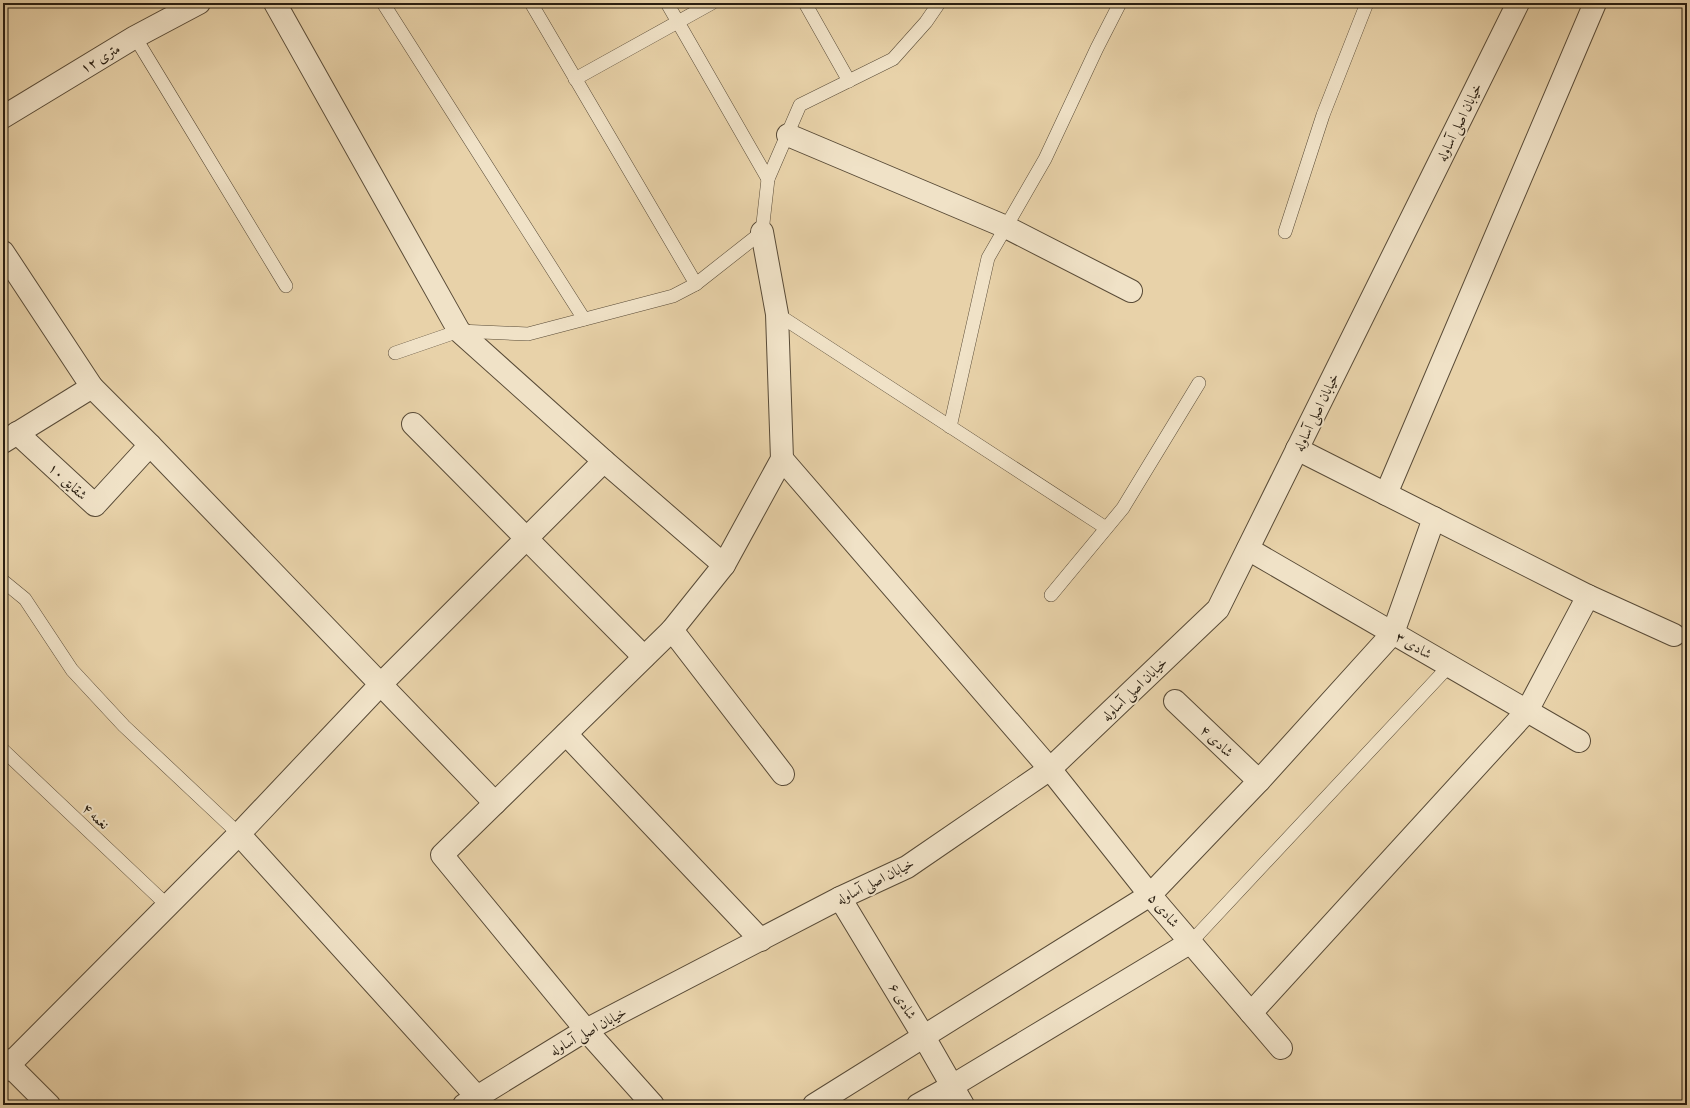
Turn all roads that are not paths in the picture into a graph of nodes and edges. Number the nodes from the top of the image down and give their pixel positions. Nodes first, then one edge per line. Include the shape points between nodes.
1 (199, 3) edge
2 (275, 3) edge
3 (383, 3) edge
4 (530, 3) edge
5 (667, 3) edge
6 (712, 3) edge
7 (805, 3) edge
8 (939, 3) edge
9 (1120, 3) edge
10 (1367, 3) edge
11 (1518, 3) edge
12 (1595, 3) edge
13 (678, 22) junction
14 (134, 37) junction
15 (575, 79) junction
16 (849, 81) junction
17 (3, 117) edge
18 (788, 135) junction
19 (768, 179) junction
20 (1006, 228) junction
21 (762, 232) junction
22 (1285, 232) dead end
23 (3, 252) edge
24 (696, 284) junction
25 (286, 286) dead end
26 (1130, 290) dead end
27 (777, 314) junction
28 (584, 319) junction
29 (459, 331) junction
30 (396, 353) dead end
31 (1199, 383) dead end
32 (92, 387) junction
33 (413, 424) dead end
34 (950, 427) junction
35 (10, 437) edge
36 (150, 445) junction
37 (1297, 449) junction
38 (782, 459) junction
39 (604, 461) junction
40 (1386, 494) junction
41 (1434, 518) junction
42 (1106, 528) junction
43 (527, 538) junction
44 (1248, 549) junction
45 (724, 565) junction
46 (3, 581) edge
47 (1051, 595) dead end
48 (1588, 596) junction
49 (672, 630) junction
50 (1393, 633) junction
51 (1674, 635) dead end
52 (644, 657) junction
53 (1449, 666) junction
54 (380, 685) junction
55 (1175, 701) dead end
56 (1527, 711) junction
57 (566, 734) junction
58 (1579, 742) dead end
59 (3, 750) edge
60 (1050, 769) junction
61 (783, 774) dead end
62 (1260, 781) junction
63 (495, 803) junction
64 (240, 834) junction
65 (1150, 895) junction
66 (840, 898) junction
67 (168, 906) junction
68 (760, 940) junction
69 (1191, 942) junction
70 (1250, 1013) junction
71 (586, 1030) junction
72 (924, 1037) junction
73 (1281, 1048) dead end
74 (5, 1065) edge
75 (952, 1086) junction
76 (474, 1102) edge
77 (49, 1105) edge
78 (653, 1105) edge
79 (814, 1105) edge
80 (918, 1105) edge
81 (963, 1105) edge

1 - 14 street, ۱۲ متری
2 - 29 street
3 - 28 lane
4 - 15 lane
5 - 13 lane
6 - 13 lane
7 - 16 lane
8 - 16 lane via 926,22 893,59
9 - 20 lane via 1045,159
10 - 22 lane via 1323,115
11 - 37 street, خیابان اصلی آساوله
12 - 40 street
13 - 15 lane
13 - 19 lane
14 - 17 street, ۱۲ متری
14 - 25 lane
15 - 24 lane
16 - 18 lane via 800,105
18 - 19 lane
18 - 20 street
19 - 21 lane
20 - 26 street
20 - 34 lane via 988,258
21 - 24 lane
21 - 27 street
23 - 32 street
24 - 28 lane via 673,296
27 - 34 lane
27 - 38 street
28 - 29 lane via 528,334
29 - 30 lane
29 - 39 street
31 - 42 lane via 1123,508
32 - 35 street
32 - 36 street
33 - 43 street
34 - 42 lane
35 - 36 street, شقایق ۱۰ via 95,505
36 - 54 street
37 - 40 street
37 - 44 street, خیابان اصلی آساوله
38 - 45 street
38 - 60 street, شادی ۵
39 - 43 street
39 - 45 street
40 - 41 street
41 - 48 street
41 - 50 street
42 - 47 lane
43 - 52 street
43 - 54 street
44 - 50 street, شادی ۳
44 - 60 street, خیابان اصلی آساوله via 1218,609
45 - 49 street
46 - 64 lane via 25,599 72,670 124,726
48 - 51 street
48 - 56 street
49 - 52 street
49 - 61 street
50 - 53 street, شادی ۳
50 - 62 street
52 - 57 street
53 - 56 street, شادی ۳
53 - 69 lane
54 - 63 street
54 - 64 street
55 - 62 street, شادی ۴
56 - 58 street, شادی ۳
56 - 70 street
57 - 63 street
57 - 68 street
59 - 67 lane, نغمه ۴
60 - 65 street, شادی ۵
60 - 66 street, خیابان اصلی آساوله via 906,867
62 - 65 street
63 - 71 street via 442,855
64 - 67 street
64 - 76 street
65 - 69 street, شادی ۵
65 - 72 street
66 - 68 street, خیابان اصلی آساوله
66 - 72 street, شادی ۶
67 - 74 street
68 - 71 street, خیابان اصلی آساوله
69 - 70 street, شادی ۵
69 - 75 street
70 - 73 street, شادی ۵
71 - 76 street, خیابان اصلی آساوله
71 - 78 street
72 - 75 street, شادی ۶
72 - 79 street
74 - 77 street
75 - 80 street
75 - 81 street, شادی ۶

